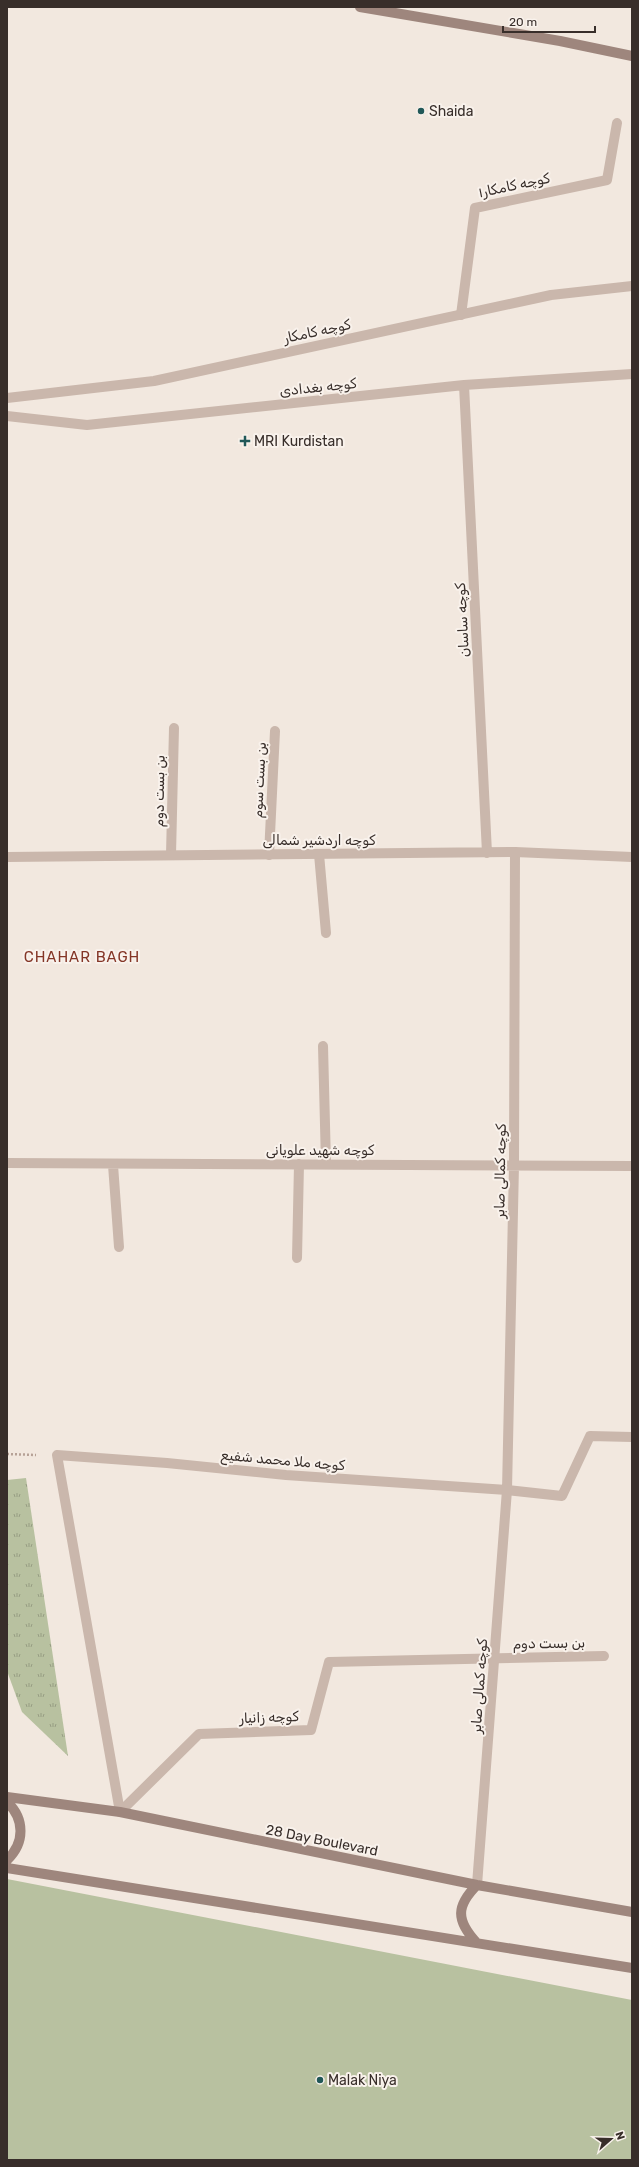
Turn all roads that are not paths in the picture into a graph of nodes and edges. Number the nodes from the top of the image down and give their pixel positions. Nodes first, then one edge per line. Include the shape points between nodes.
1 (360, 7) edge
2 (632, 56) edge
3 (617, 123) dead end
4 (632, 286) edge
5 (461, 314) junction
6 (632, 374) edge
7 (464, 385) junction
8 (7, 398) edge
9 (7, 416) edge
10 (174, 728) dead end
11 (275, 731) dead end
12 (515, 852) junction
13 (487, 853) junction
14 (319, 854) junction
15 (269, 855) junction
16 (171, 856) junction
17 (7, 857) edge
18 (632, 857) edge
19 (326, 933) dead end
20 (323, 1046) dead end
21 (7, 1163) edge
22 (299, 1164) junction
23 (326, 1164) junction
24 (113, 1165) junction
25 (514, 1165) junction
26 (632, 1166) edge
27 (119, 1247) dead end
28 (297, 1258) dead end
29 (632, 1437) edge
30 (507, 1490) junction
31 (604, 1656) dead end
32 (496, 1658) junction
33 (7, 1796) edge
34 (7, 1802) edge
35 (120, 1812) junction
36 (7, 1860) edge
37 (7, 1868) edge
38 (477, 1885) junction
39 (632, 1912) edge
40 (476, 1942) junction
41 (632, 1968) edge

1 - 2 main road
3 - 5 street, کوچه کامکار۱ via 607,180 475,208
4 - 5 street, کوچه کامکار via 552,295
5 - 8 street, کوچه کامکار via 154,381
6 - 7 street, کوچه بغدادی
7 - 9 street, کوچه بغدادی via 88,425
7 - 13 street, کوچه ساسان
10 - 16 street, بن بست دوم
11 - 15 street, بن بست سوم
12 - 13 street, کوچه اردشیر شمالی
12 - 18 street, کوچه اردشیر شمالی
12 - 25 street, کوچه کمالی صابر
13 - 14 street, کوچه اردشیر شمالی
14 - 15 street, کوچه اردشیر شمالی
14 - 19 street
15 - 16 street, کوچه اردشیر شمالی
16 - 17 street, کوچه اردشیر شمالی
20 - 23 street
21 - 24 street, کوچه شهید علویانی
22 - 23 street, کوچه شهید علویانی
22 - 24 street, کوچه شهید علویانی
22 - 28 street
23 - 25 street, کوچه شهید علویانی
24 - 27 street
25 - 26 street, کوچه شهید علویانی
25 - 30 street, کوچه کمالی صابر
29 - 30 street via 590,1436 562,1496
30 - 32 street, کوچه کمالی صابر
30 - 35 street, کوچه ملا محمد شفیع via 286,1476 167,1463 57,1455
31 - 32 street, بن بست دوم
32 - 35 street, کوچه زانیار via 329,1662 311,1730 199,1734
32 - 38 street, کوچه کمالی صابر
33 - 35 main road, 28 Day Boulevard
34 - 36 main road via 20,1821 21,1839 14,1854
35 - 38 main road, 28 Day Boulevard
37 - 40 main road
38 - 39 main road, 28 Day Boulevard
38 - 40 main road via 465,1897 461,1913 464,1930
40 - 41 main road

